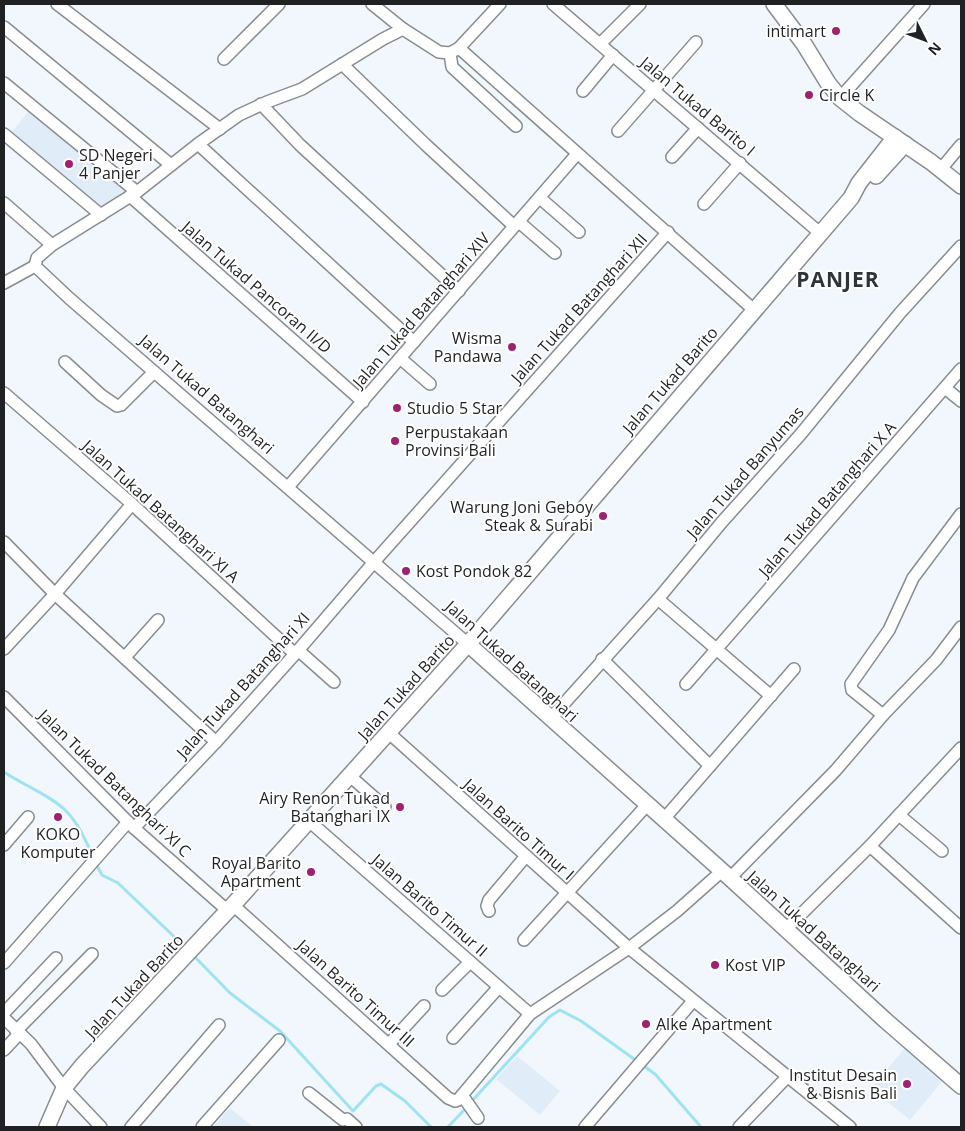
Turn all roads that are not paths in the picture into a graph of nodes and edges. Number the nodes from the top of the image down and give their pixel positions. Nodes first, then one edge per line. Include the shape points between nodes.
1 (57, 4) edge
2 (280, 4) edge
3 (372, 4) edge
4 (500, 4) edge
5 (553, 4) edge
6 (640, 4) edge
7 (774, 4) edge
8 (924, 4) edge
9 (4, 27) edge
10 (403, 29) junction
11 (696, 42) dead end
12 (600, 44) junction
13 (454, 50) junction
14 (613, 55) junction
15 (224, 59) dead end
16 (342, 64) junction
17 (4, 83) edge
18 (654, 90) junction
19 (583, 91) dead end
20 (840, 98) junction
21 (261, 104) junction
22 (516, 126) dead end
23 (698, 128) junction
24 (220, 129) junction
25 (618, 131) dead end
26 (4, 134) edge
27 (900, 140) junction
28 (198, 144) junction
29 (961, 145) edge
30 (577, 154) junction
31 (672, 157) dead end
32 (740, 163) junction
33 (171, 165) junction
34 (941, 169) junction
35 (961, 186) edge
36 (133, 194) junction
37 (540, 198) junction
38 (4, 203) edge
39 (704, 204) dead end
40 (101, 215) junction
41 (517, 224) junction
42 (579, 232) dead end
43 (668, 232) junction
44 (820, 233) junction
45 (52, 245) junction
46 (961, 246) edge
47 (555, 253) dead end
48 (36, 266) junction
49 (4, 283) edge
50 (459, 291) junction
51 (754, 310) junction
52 (414, 342) junction
53 (400, 358) junction
54 (65, 362) dead end
55 (961, 369) edge
56 (154, 372) junction
57 (430, 384) dead end
58 (945, 388) junction
59 (4, 393) edge
60 (961, 401) edge
61 (363, 402) junction
62 (288, 487) junction
63 (132, 504) junction
64 (961, 514) edge
65 (4, 542) edge
66 (374, 562) junction
67 (55, 594) junction
68 (658, 599) junction
69 (158, 620) dead end
70 (961, 627) edge
71 (957, 642) edge
72 (468, 644) junction
73 (4, 649) edge
74 (716, 649) junction
75 (296, 652) junction
76 (125, 657) junction
77 (602, 659) junction
78 (794, 669) dead end
79 (334, 682) dead end
80 (686, 684) dead end
81 (4, 696) edge
82 (771, 696) junction
83 (883, 715) junction
84 (551, 718) junction
85 (389, 733) junction
86 (216, 742) junction
87 (961, 748) edge
88 (710, 766) junction
89 (350, 776) junction
90 (647, 804) junction
91 (385, 807) dead end
92 (899, 815) junction
93 (28, 817) dead end
94 (664, 819) junction
95 (309, 821) junction
96 (131, 825) junction
97 (4, 845) edge
98 (870, 846) junction
99 (942, 851) dead end
100 (526, 856) junction
101 (726, 875) junction
102 (567, 894) junction
103 (231, 908) junction
104 (489, 911) dead end
105 (960, 924) edge
106 (785, 930) junction
107 (524, 940) dead end
108 (629, 948) junction
109 (92, 954) dead end
110 (56, 958) dead end
111 (4, 962) edge
112 (470, 962) junction
113 (499, 987) junction
114 (442, 990) dead end
115 (693, 1001) junction
116 (424, 1006) dead end
117 (4, 1012) edge
118 (530, 1014) junction
119 (4, 1018) edge
120 (219, 1025) dead end
121 (18, 1032) junction
122 (453, 1038) dead end
123 (279, 1040) dead end
124 (389, 1044) junction
125 (4, 1050) edge
126 (787, 1076) junction
127 (961, 1086) edge
128 (64, 1088) junction
129 (309, 1093) dead end
130 (340, 1123) edge
131 (47, 1127) edge
132 (101, 1127) edge
133 (131, 1127) edge
134 (202, 1127) edge
135 (356, 1127) edge
136 (585, 1127) edge
137 (739, 1127) edge
138 (849, 1127) edge

1 - 24 street
2 - 15 street
3 - 10 street
4 - 13 street
5 - 12 street, Jalan Tukad Barito I
6 - 12 street
7 - 20 street
8 - 20 street
9 - 33 street
10 - 13 street via 439,52
10 - 16 street
11 - 18 street
12 - 14 street, Jalan Tukad Barito I
13 - 22 street via 452,67
13 - 30 street
14 - 18 street, Jalan Tukad Barito I
14 - 19 street
16 - 21 street via 302,89
16 - 41 street via 426,145
17 - 36 street, Jalan Tukad Pancoran II/D
18 - 23 street, Jalan Tukad Barito I
18 - 25 street
20 - 27 street
21 - 24 street
21 - 50 street via 335,178
23 - 31 street
23 - 32 street, Jalan Tukad Barito I
24 - 28 street
26 - 40 street
27 - 34 street
27 - 44 street, Jalan Tukad Barito via 859,183 851,198
28 - 33 street
28 - 52 street
29 - 34 street
30 - 37 street, Jalan Tukad Batanghari XIV
30 - 43 street
32 - 39 street
32 - 44 street, Jalan Tukad Barito I
33 - 36 street
34 - 35 street
36 - 40 street
36 - 61 street, Jalan Tukad Pancoran II/D
37 - 41 street, Jalan Tukad Batanghari XIV
37 - 42 street
38 - 45 street
40 - 45 street
41 - 47 street
41 - 50 street, Jalan Tukad Batanghari XIV
43 - 51 street
43 - 66 street, Jalan Tukad Batanghari XII
44 - 51 street, Jalan Tukad Barito
45 - 48 street via 37,258
46 - 68 street, Jalan Tukad Banyumas via 900,313
48 - 49 street
48 - 56 street, Jalan Tukad Batanghari
50 - 52 street, Jalan Tukad Batanghari XIV
51 - 72 street, Jalan Tukad Barito
52 - 53 street, Jalan Tukad Batanghari XIV
53 - 57 street
53 - 61 street, Jalan Tukad Batanghari XIV
54 - 56 street via 117,406
55 - 58 street, Jalan Tukad Batanghari X A
56 - 62 street, Jalan Tukad Batanghari
58 - 60 street
58 - 74 street, Jalan Tukad Batanghari X A
59 - 63 street, Jalan Tukad Batanghari XI A
61 - 62 street, Jalan Tukad Batanghari XIV
62 - 66 street, Jalan Tukad Batanghari
63 - 67 street
63 - 75 street, Jalan Tukad Batanghari XI A
64 - 83 street via 913,578 889,630 851,684 852,690
65 - 67 street
66 - 72 street, Jalan Tukad Batanghari
66 - 75 street, Jalan Tukad Batanghari XI
67 - 73 street
67 - 76 street
68 - 74 street
68 - 77 street, Jalan Tukad Banyumas
69 - 76 street
70 - 71 street
71 - 83 street
72 - 84 street, Jalan Tukad Batanghari
72 - 85 street, Jalan Tukad Barito
74 - 80 street, Jalan Tukad Batanghari X A
74 - 82 street
75 - 79 street, Jalan Tukad Batanghari XI A
75 - 86 street, Jalan Tukad Batanghari XI
76 - 86 street
77 - 84 street, Jalan Tukad Banyumas
77 - 88 street
78 - 82 street
81 - 96 street, Jalan Tukad Batanghari XI C
82 - 88 street
83 - 101 street via 836,770
84 - 90 street, Jalan Tukad Batanghari
85 - 89 street, Jalan Tukad Barito
85 - 100 street, Jalan Barito Timur I
86 - 96 street, Jalan Tukad Batanghari XI
87 - 92 street
88 - 94 street
89 - 91 street
89 - 95 street, Jalan Tukad Barito
90 - 94 street, Jalan Tukad Batanghari
90 - 102 street
92 - 98 street
92 - 99 street
93 - 97 street
94 - 101 street, Jalan Tukad Batanghari
95 - 103 street, Jalan Tukad Barito
95 - 112 street, Jalan Barito Timur II
96 - 103 street, Jalan Tukad Batanghari XI C
96 - 111 street, Jalan Tukad Batanghari XI via 97,857
98 - 105 street
98 - 106 street
100 - 102 street, Jalan Barito Timur I
100 - 104 street via 489,900
101 - 106 street, Jalan Tukad Batanghari
101 - 108 street
102 - 107 street
102 - 108 street, Jalan Barito Timur I
103 - 124 street, Jalan Barito Timur III
103 - 128 street, Jalan Tukad Barito
106 - 127 street, Jalan Tukad Batanghari
108 - 115 street, Jalan Barito Timur I
108 - 118 street
109 - 121 street
110 - 117 street
112 - 113 street, Jalan Barito Timur II
112 - 114 street
113 - 118 street, Jalan Barito Timur II
113 - 122 street
115 - 126 street, Jalan Barito Timur I
115 - 136 street
116 - 124 street
118 - 124 street, Jalan Barito Timur III via 467,1105 448,1098
119 - 121 street
120 - 133 street
121 - 125 street
121 - 128 street
123 - 134 street
126 - 137 street
126 - 138 street, Jalan Barito Timur I
128 - 131 street, Jalan Tukad Barito
128 - 132 street
129 - 130 street
130 - 135 street via 346,1119

